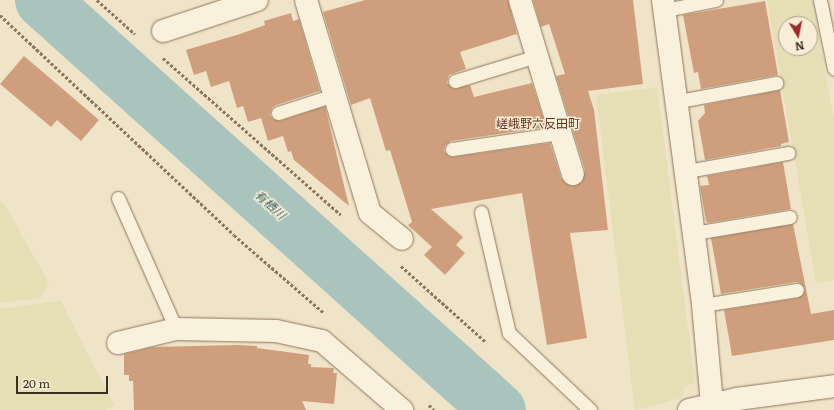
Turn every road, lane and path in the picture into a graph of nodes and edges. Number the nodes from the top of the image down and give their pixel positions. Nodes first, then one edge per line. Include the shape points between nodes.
1 (97, 0) edge
2 (257, 0) edge
3 (306, 0) edge
4 (520, 0) edge
5 (716, 0) edge
6 (820, 0) edge
7 (664, 5) edge
8 (0, 15) edge
9 (163, 31) dead end
10 (138, 36) dead end
11 (537, 56) junction
12 (162, 57) dead end
13 (834, 69) edge
14 (455, 81) dead end
15 (776, 83) dead end
16 (334, 95) junction
17 (678, 102) junction
18 (278, 113) dead end
19 (561, 133) junction
20 (452, 149) dead end
21 (788, 153) dead end
22 (687, 171) junction
23 (573, 174) dead end
24 (118, 198) dead end
25 (480, 212) dead end
26 (790, 217) dead end
27 (347, 219) dead end
28 (694, 233) junction
29 (402, 239) dead end
30 (395, 261) dead end
31 (797, 290) dead end
32 (703, 305) junction
33 (324, 314) dead end
34 (176, 329) junction
35 (118, 343) dead end
36 (489, 344) dead end
37 (834, 386) edge
38 (427, 403) dead end
39 (712, 403) junction
40 (738, 404) edge
41 (402, 410) edge
42 (434, 410) edge
43 (590, 410) edge
44 (689, 410) edge

1 - 10 path
2 - 9 street
3 - 16 street
4 - 11 street
5 - 7 lane
6 - 13 lane
7 - 17 street
8 - 33 path via 234,235
11 - 14 lane
11 - 19 street
12 - 27 path
15 - 17 lane
16 - 18 lane
16 - 29 street via 370,213
17 - 22 street
19 - 20 lane
19 - 23 street
21 - 22 lane
22 - 28 street
24 - 34 lane
25 - 43 lane via 509,334
26 - 28 lane
28 - 32 street
30 - 36 path
31 - 32 lane
32 - 39 street
34 - 35 street
34 - 41 street via 276,331 322,341
37 - 40 street
38 - 42 path
39 - 40 street
39 - 44 street

